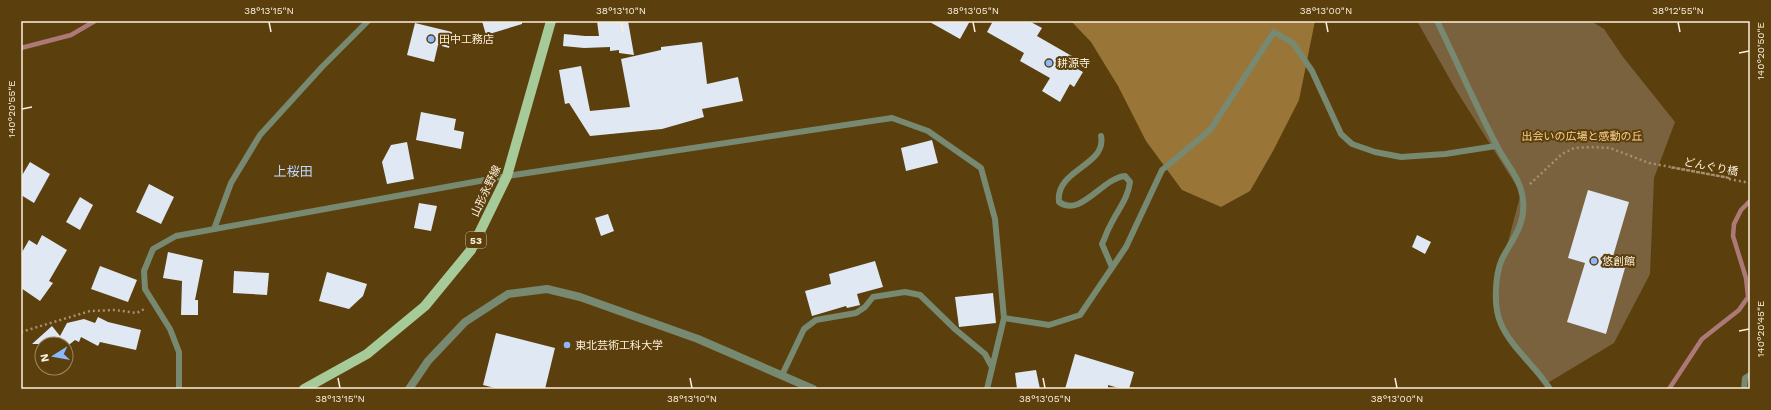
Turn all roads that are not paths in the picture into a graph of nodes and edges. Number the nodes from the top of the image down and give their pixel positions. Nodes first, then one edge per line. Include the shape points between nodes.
1 (368, 21) edge
2 (551, 21) edge
3 (1437, 21) edge
4 (1101, 136) dead end
5 (1496, 146) junction
6 (507, 176) junction
7 (214, 229) junction
8 (1112, 268) junction
9 (1004, 318) junction
10 (992, 367) junction
11 (1750, 375) edge
12 (782, 376) junction
13 (179, 389) edge
14 (304, 389) edge
15 (409, 389) edge
16 (813, 389) edge
17 (987, 389) edge
18 (1550, 389) edge
19 (1744, 389) edge

1 - 7 lane via 322,66 260,135 231,183
2 - 6 main road, 山形永野線 / 53
3 - 5 lane
4 - 8 lane via 1102,142 1098,152 1068,177 1058,194 1059,202 1072,207 1120,177 1125,176 1130,182 1126,198 1109,226 1102,244
5 - 8 lane via 1401,157 1352,144 1342,134 1309,65 1293,43 1274,32 1210,130 1162,170 1126,247
5 - 18 lane via 1516,176 1523,200 1523,217 1516,237 1502,260 1496,286 1496,305 1500,323 1513,344
6 - 7 lane
6 - 9 lane via 892,118 928,131 981,168 995,219
6 - 14 main road, 山形永野線 / 53 via 471,250 425,306 367,354
7 - 13 lane via 176,236 154,249 144,271 145,289 170,329 179,352
8 - 9 lane via 1080,316 1049,325
9 - 10 lane
10 - 12 lane via 985,354 920,295 905,292 873,297 856,313 816,320 804,329
10 - 17 lane
11 - 19 lane via 1745,378
12 - 15 street via 698,339 580,297 547,289 508,294 465,322 428,361
12 - 16 street

